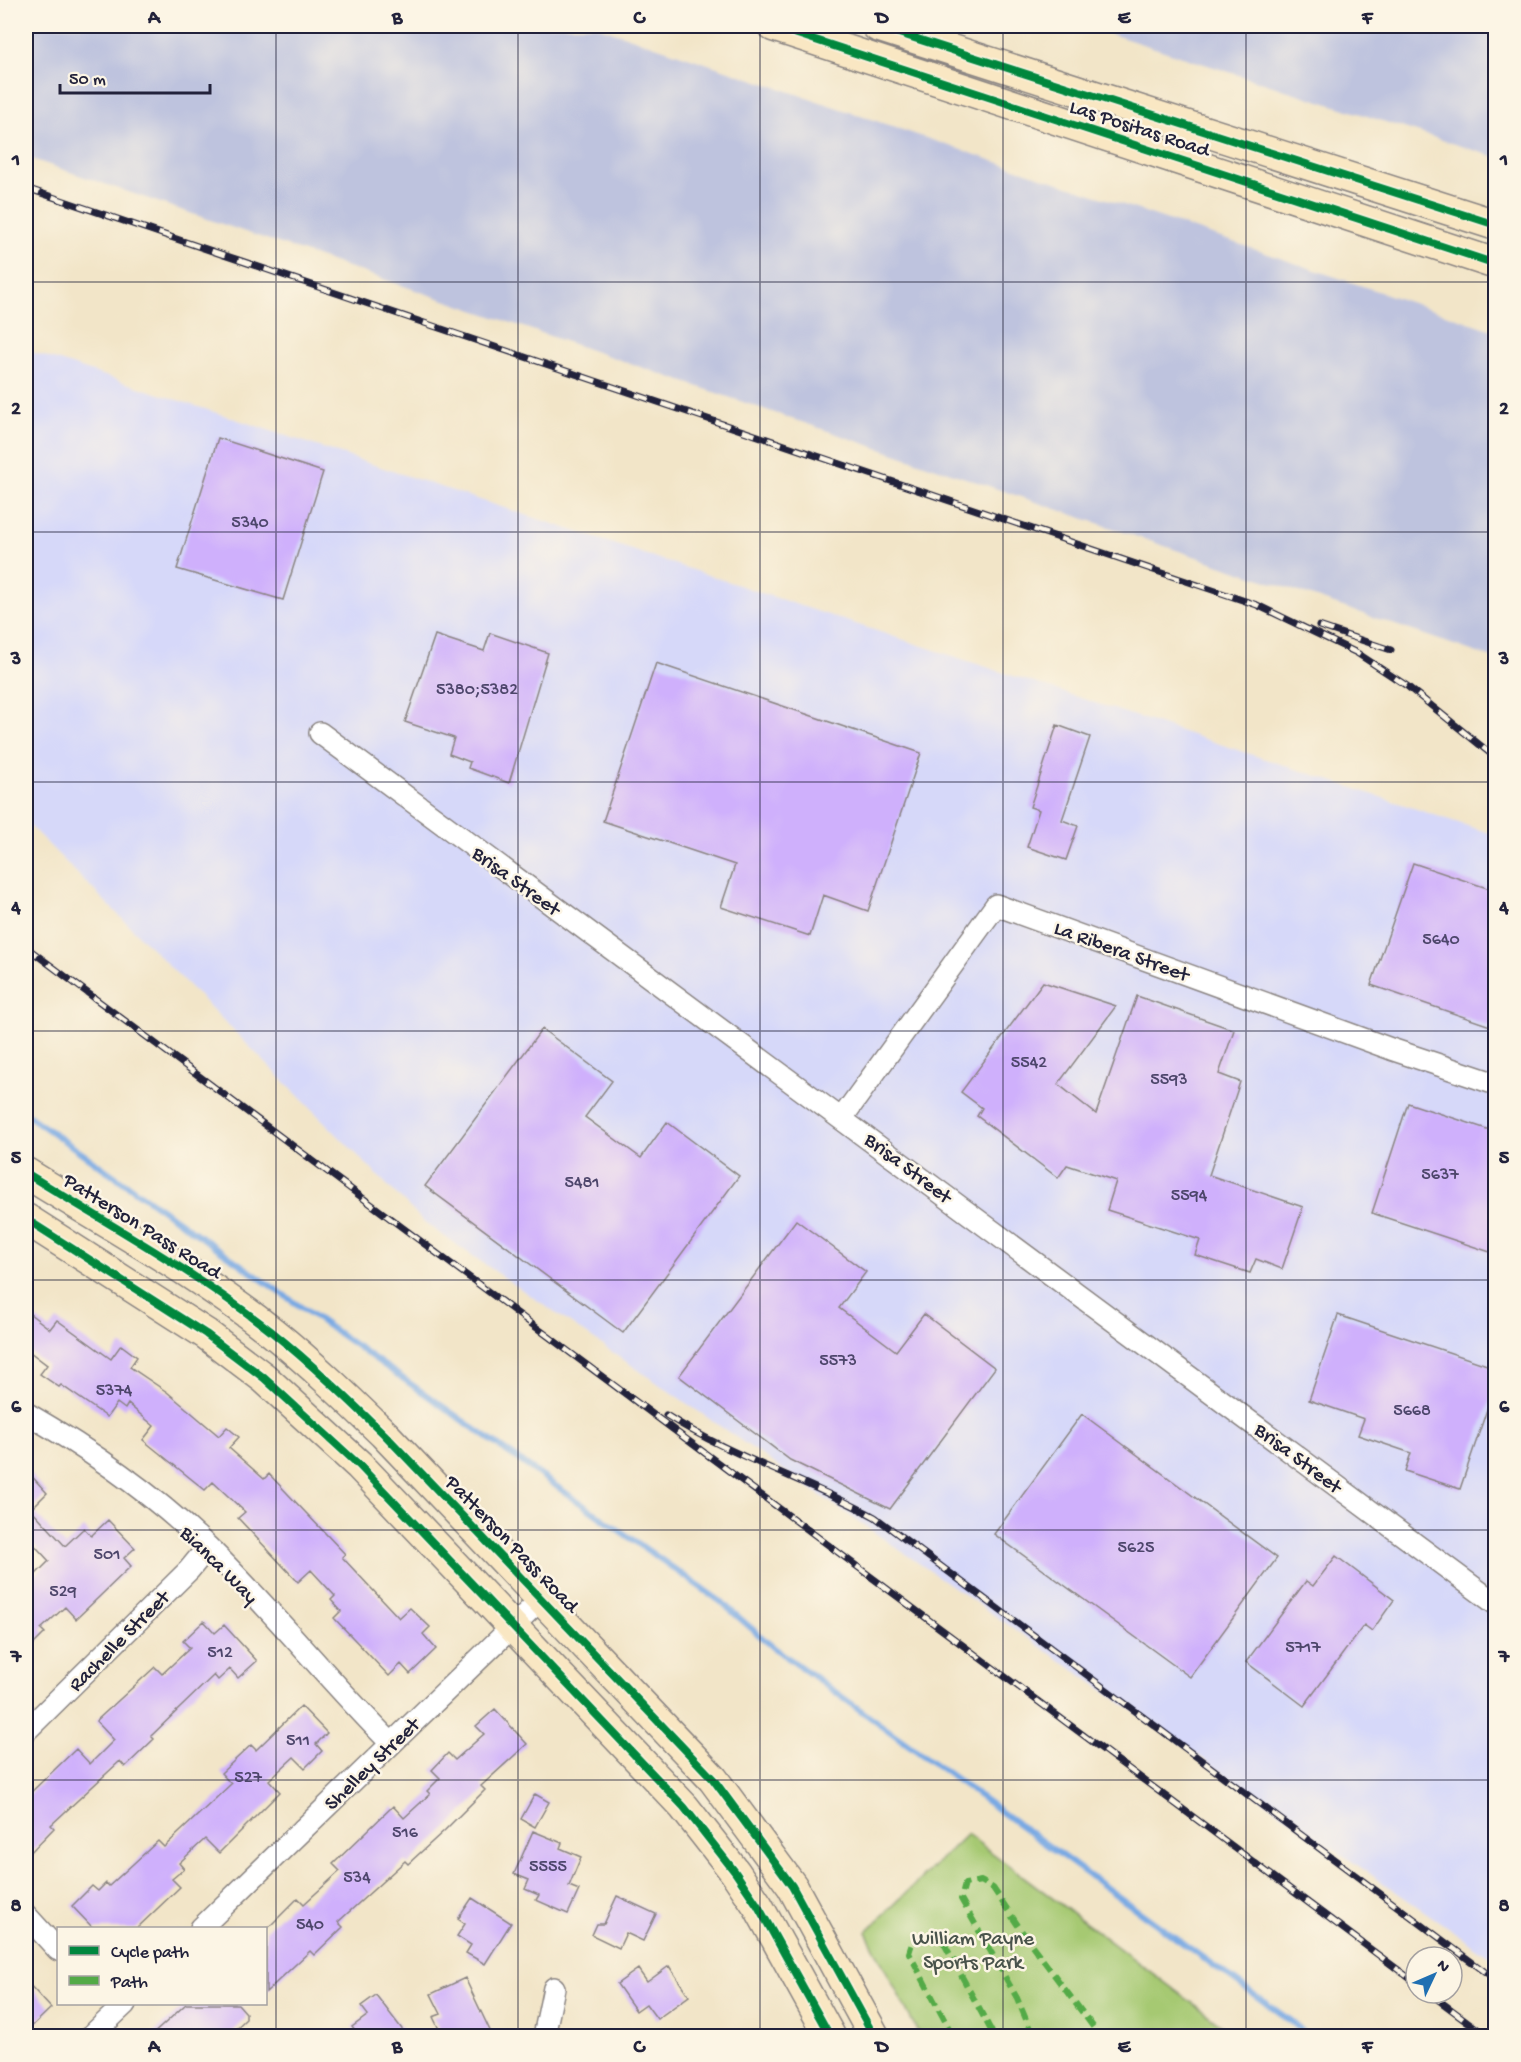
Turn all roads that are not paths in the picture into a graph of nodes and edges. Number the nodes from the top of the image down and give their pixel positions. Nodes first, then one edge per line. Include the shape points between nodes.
1 (773, 26) edge
2 (877, 26) edge
3 (1496, 225) edge
4 (1496, 264) edge
5 (320, 733) dead end
6 (1496, 1084) edge
7 (842, 1118) junction
8 (26, 1173) edge
9 (26, 1219) edge
10 (26, 1413) edge
11 (208, 1547) junction
12 (541, 1599) junction
13 (1496, 1604) edge
14 (514, 1626) junction
15 (26, 1731) edge
16 (391, 1743) junction
17 (26, 1915) edge
18 (203, 1927) edge
19 (57, 1949) edge
20 (554, 1988) dead end
21 (117, 2006) edge
22 (91, 2037) edge
23 (544, 2037) edge
24 (830, 2037) edge
25 (874, 2037) edge

1 - 4 main road, Las Positas Road
2 - 3 main road, Las Positas Road
5 - 7 street, Brisa Street
6 - 7 street, La Ribera Street via 996,904
7 - 13 street, Brisa Street
8 - 12 main road, Patterson Pass Road via 212,1289 271,1331 333,1383
9 - 14 main road via 154,1298 264,1378 351,1458
10 - 11 street, Bianca Way via 140,1489
11 - 15 street, Rachelle Street
11 - 16 street, Bianca Way
12 - 14 street, Shelley Street
12 - 25 main road, Patterson Pass Road via 692,1756 741,1814 812,1919
14 - 16 street, Shelley Street
14 - 24 main road via 656,1775 711,1840 774,1931
16 - 18 street, Shelley Street
17 - 19 street
20 - 23 street
21 - 22 street

